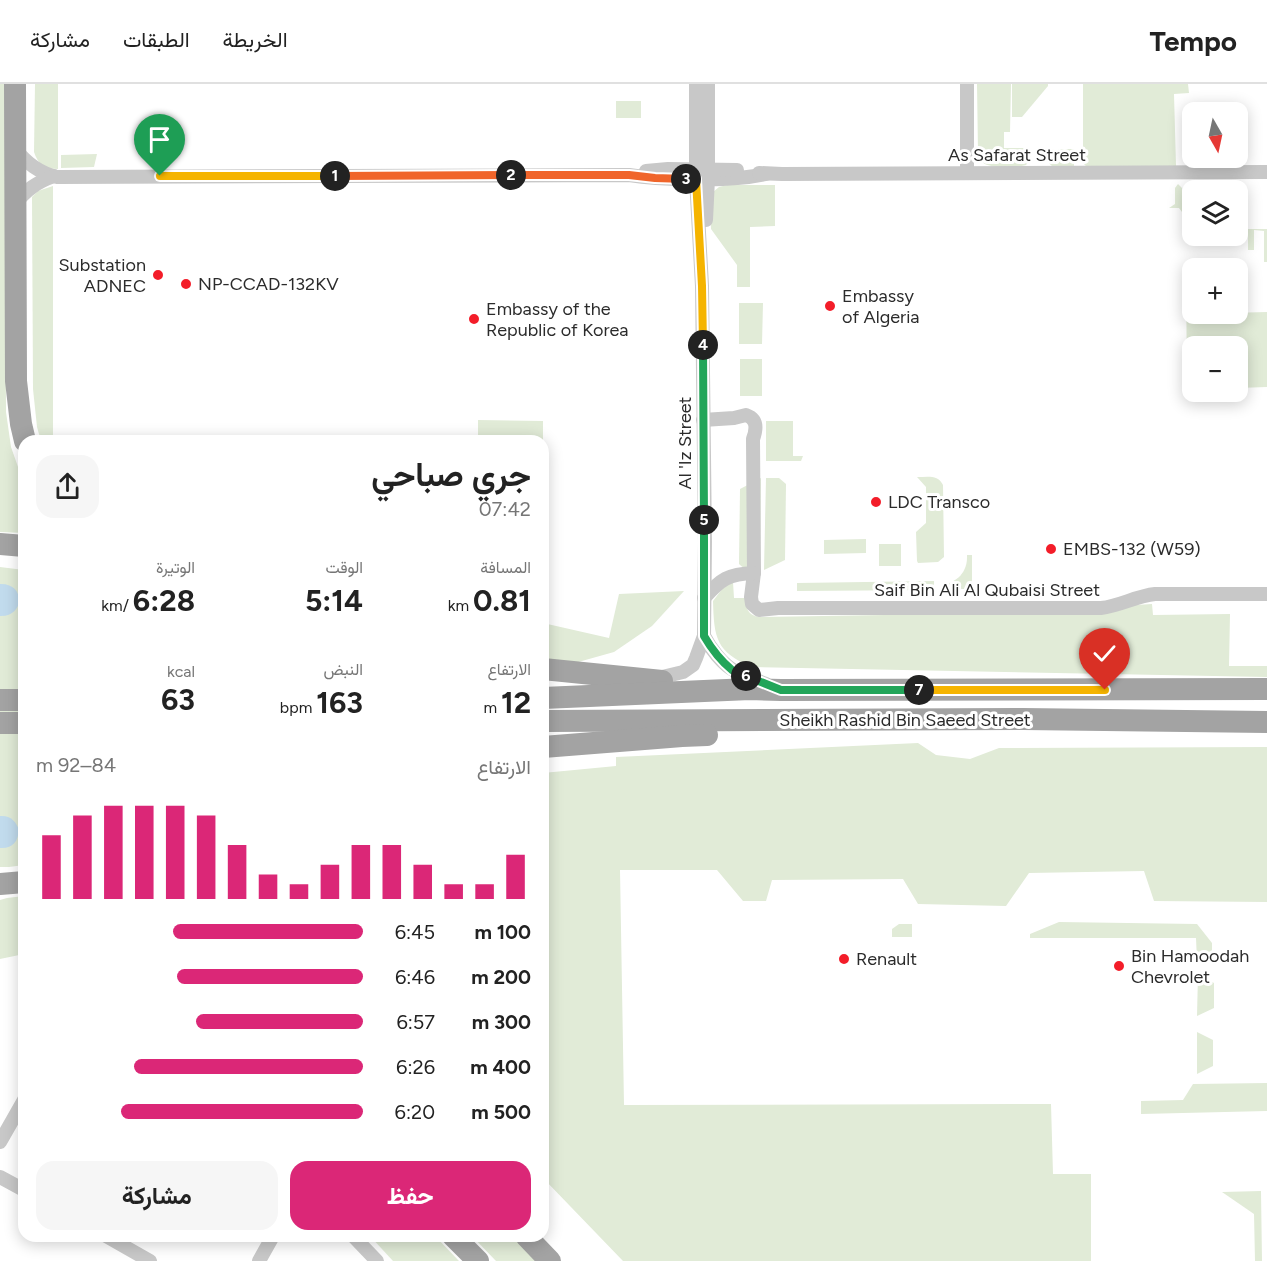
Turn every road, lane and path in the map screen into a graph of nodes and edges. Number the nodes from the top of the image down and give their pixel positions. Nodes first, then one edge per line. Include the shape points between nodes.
1 (15, 84) edge
2 (696, 84) edge
3 (708, 84) edge
4 (967, 84) edge
5 (15, 149) junction
6 (1267, 172) edge
7 (967, 173) junction
8 (702, 174) junction
9 (54, 176) junction
10 (15, 204) junction
11 (703, 420) junction
12 (24, 435) edge
13 (0, 544) edge
14 (18, 546) edge
15 (754, 573) junction
16 (1267, 594) edge
17 (704, 598) junction
18 (704, 636) junction
19 (549, 670) edge
20 (649, 680) junction
21 (750, 688) junction
22 (1267, 689) edge
23 (781, 690) junction
24 (0, 700) edge
25 (18, 700) edge
26 (549, 710) edge
27 (549, 710) edge
28 (1023, 719) junction
29 (1267, 722) edge
30 (0, 723) edge
31 (18, 723) edge
32 (549, 747) edge
33 (18, 1110) edge
34 (0, 1142) edge
35 (0, 1177) edge
36 (18, 1187) edge
37 (117, 1242) edge
38 (270, 1242) edge
39 (359, 1242) edge
40 (459, 1242) edge
41 (532, 1242) edge
42 (150, 1261) edge
43 (259, 1261) edge
44 (377, 1261) edge
45 (478, 1261) edge
46 (550, 1261) edge

1 - 5 main road
2 - 8 street, Al 'Iz Street
3 - 8 street, Al 'Iz Street
4 - 7 street
5 - 9 street, As Safarat Street via 28,164
5 - 10 main road
6 - 7 street, As Safarat Street
7 - 8 street, As Safarat Street
8 - 9 street, As Safarat Street via 662,169 629,175
8 - 11 street, Al 'Iz Street
9 - 10 street, As Safarat Street via 28,189
10 - 12 main road via 16,381
11 - 15 street, Saif Bin Ali Al Qubaisi Street via 734,418 747,426 753,439
11 - 17 street, Al 'Iz Street
13 - 14 main road
15 - 16 street, Saif Bin Ali Al Qubaisi Street via 753,588 762,603 778,608 1101,608 1155,594
15 - 17 street via 738,573 724,579
17 - 18 street, Al 'Iz Street
18 - 20 street, Al 'Iz Street via 693,665 683,672
18 - 23 street via 733,670
19 - 20 main road
20 - 21 main road
21 - 23 main road, Sheikh Rashid Bin Saeed Street
21 - 26 main road, Sheikh Rashid Bin Saeed Street
22 - 23 main road, Sheikh Rashid Bin Saeed Street
24 - 25 main road
27 - 28 main road, Sheikh Rashid Bin Saeed Street
28 - 29 main road, Sheikh Rashid Bin Saeed Street
28 - 32 main road via 916,732 682,736
30 - 31 main road
33 - 34 street
35 - 36 street
37 - 42 street
38 - 43 street
39 - 44 street
40 - 45 main road
41 - 46 main road

